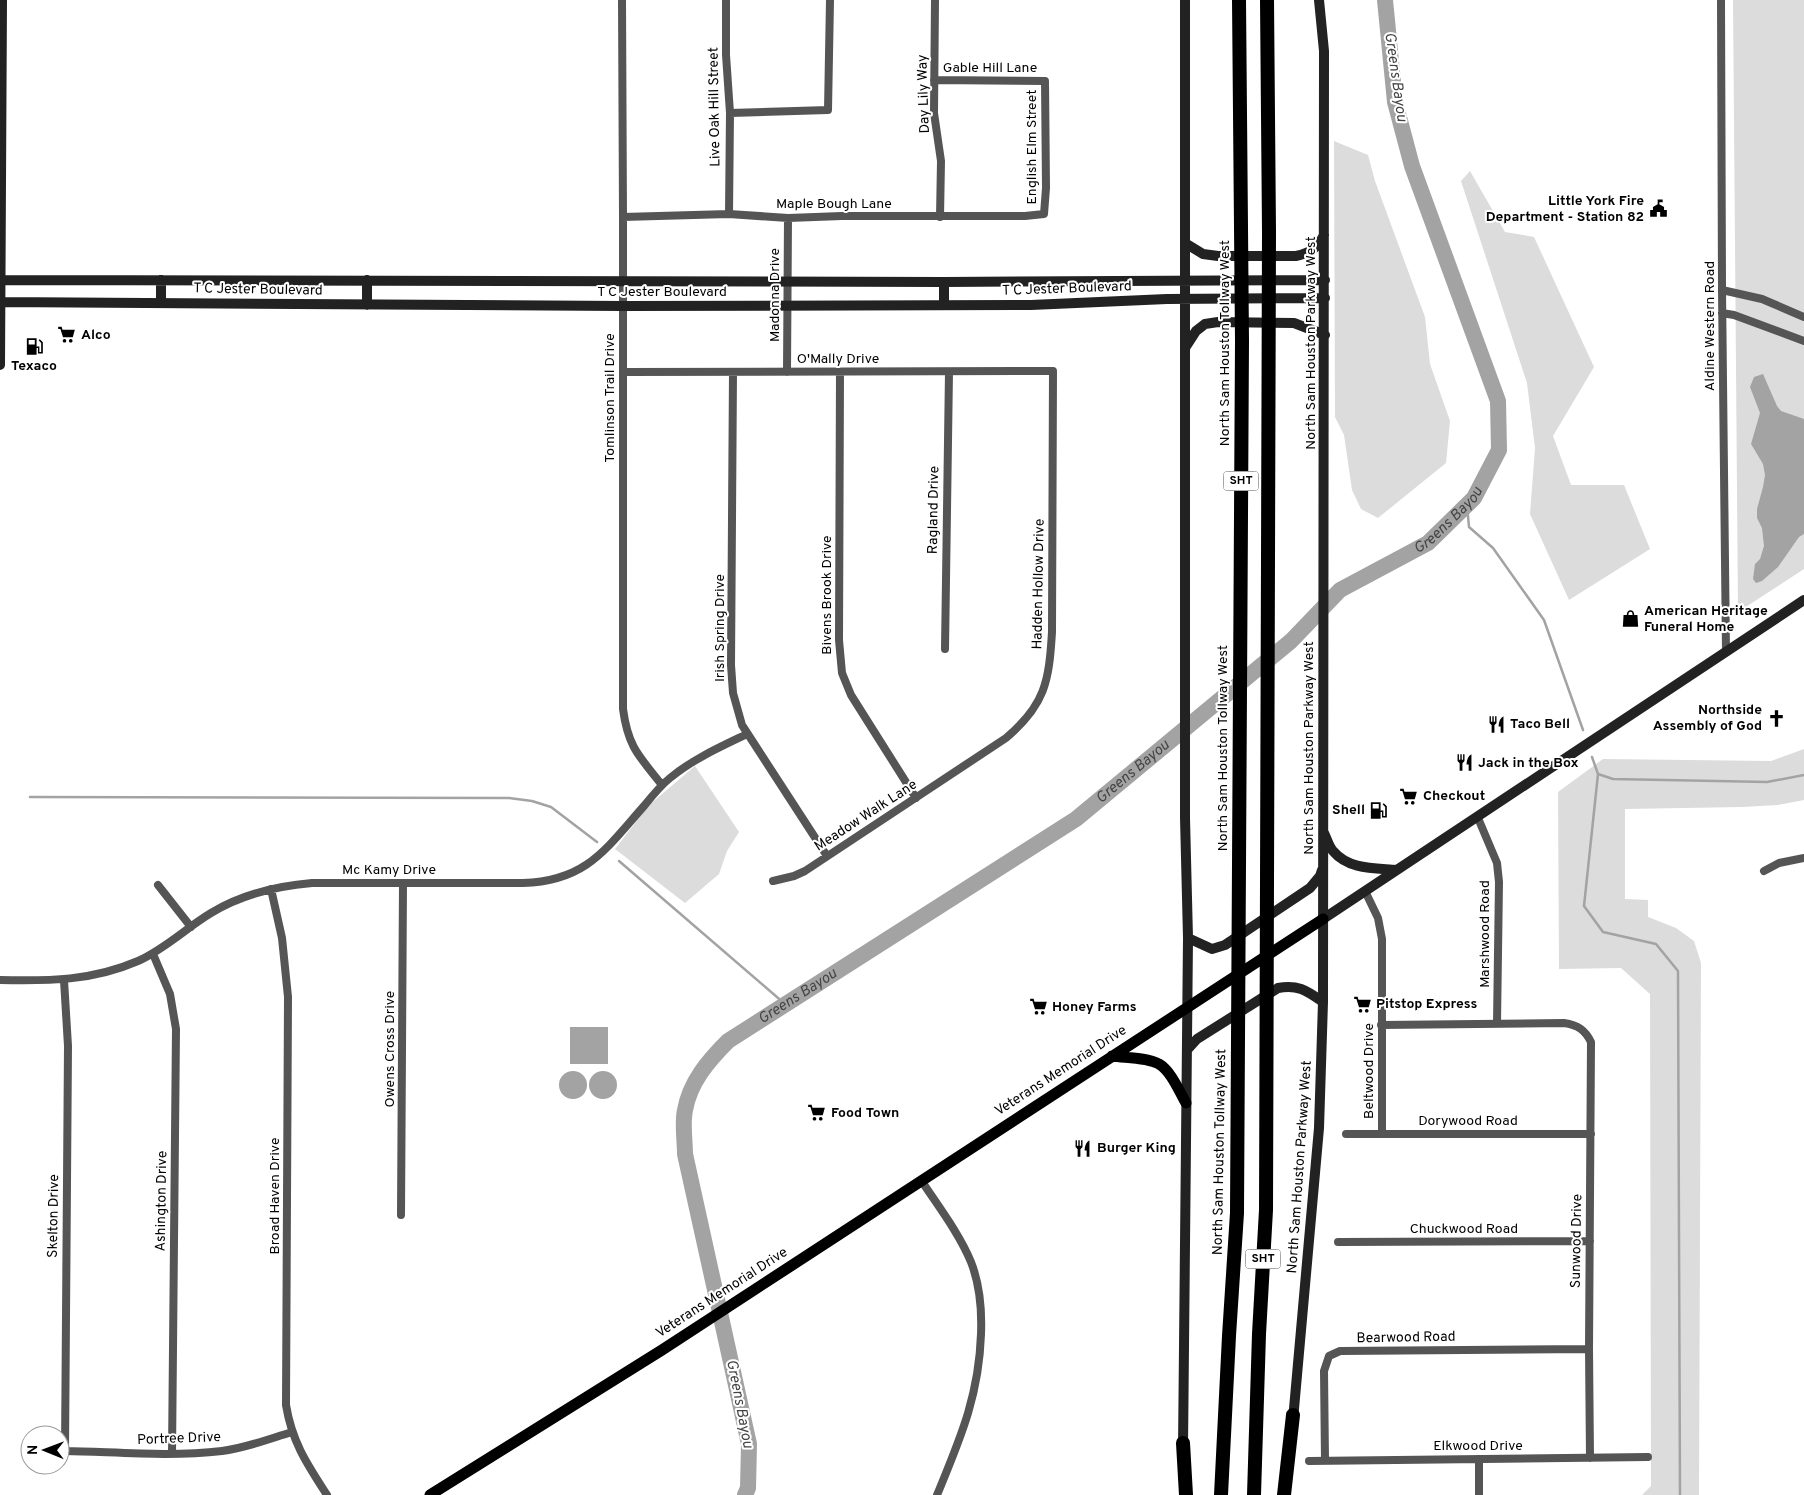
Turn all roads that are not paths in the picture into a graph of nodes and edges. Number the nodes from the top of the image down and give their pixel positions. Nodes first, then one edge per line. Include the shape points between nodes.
1 (2, 0) edge
2 (622, 0) edge
3 (726, 0) edge
4 (830, 0) edge
5 (934, 0) edge
6 (1185, 0) edge
7 (1239, 0) edge
8 (1267, 0) edge
9 (1319, 0) edge
10 (1721, 0) edge
11 (934, 80) junction
12 (1045, 81) joint
13 (730, 112) junction
14 (729, 214) junction
15 (1044, 214) joint
16 (624, 217) junction
17 (940, 217) junction
18 (788, 218) junction
19 (1324, 233) junction
20 (1185, 243) junction
21 (0, 280) edge
22 (161, 280) junction
23 (367, 280) junction
24 (1325, 280) junction
25 (1185, 281) junction
26 (623, 282) junction
27 (788, 282) junction
28 (944, 282) junction
29 (1722, 290) junction
30 (1325, 298) junction
31 (1185, 299) junction
32 (0, 302) edge
33 (161, 303) junction
34 (787, 305) junction
35 (944, 305) junction
36 (367, 306) junction
37 (623, 306) junction
38 (1722, 313) junction
39 (1804, 317) edge
40 (1324, 335) junction
41 (1804, 341) edge
42 (1185, 348) junction
43 (0, 364) edge
44 (1053, 371) joint
45 (623, 372) junction
46 (733, 372) junction
47 (787, 372) junction
48 (840, 372) junction
49 (949, 372) junction
50 (1804, 600) edge
51 (945, 649) dead end
52 (1726, 652) junction
53 (747, 734) junction
54 (970, 762) joint
55 (662, 785) junction
56 (916, 798) junction
57 (1478, 818) junction
58 (1323, 830) junction
59 (827, 856) junction
60 (1804, 858) edge
61 (1323, 868) junction
62 (1397, 870) junction
63 (1764, 871) dead end
64 (773, 881) dead end
65 (403, 882) junction
66 (158, 885) dead end
67 (271, 889) junction
68 (1365, 891) junction
69 (1323, 919) junction
70 (191, 927) junction
71 (1188, 938) junction
72 (153, 954) junction
73 (0, 980) edge
74 (64, 980) junction
75 (1323, 1002) junction
76 (1187, 1007) junction
77 (1496, 1024) junction
78 (1381, 1025) junction
79 (1187, 1050) junction
80 (1112, 1056) junction
81 (1186, 1103) junction
82 (1346, 1134) dead end
83 (1382, 1134) junction
84 (1591, 1134) junction
85 (921, 1180) junction
86 (401, 1215) dead end
87 (1590, 1241) junction
88 (1338, 1242) dead end
89 (1589, 1348) junction
90 (1293, 1415) junction
91 (65, 1425) edge
92 (292, 1432) junction
93 (1183, 1443) joint
94 (70, 1451) edge
95 (172, 1454) junction
96 (1590, 1458) junction
97 (1648, 1458) dead end
98 (1479, 1459) junction
99 (1308, 1460) dead end
100 (1325, 1460) junction
101 (327, 1495) edge
102 (430, 1495) edge
103 (937, 1495) edge
104 (1184, 1495) edge
105 (1221, 1495) edge
106 (1254, 1495) edge
107 (1284, 1495) edge
108 (1289, 1495) edge
109 (1479, 1495) edge

1 - 21 main road
2 - 16 street, Tomlinson Trail Drive
3 - 13 street, Live Oak Hill Street
4 - 13 street via 828,110
5 - 11 street, Day Lily Way
6 - 20 main road
7 - 105 highway, North Sam Houston Tollway West / SHT via 1242,341 1237,1214
8 - 106 highway, SHT via 1266,1210
9 - 19 main road, North Sam Houston Parkway West via 1324,51
10 - 29 street, Aldine Western Road
11 - 12 street, Gable Hill Lane
11 - 17 street, Day Lily Way via 934,112 941,161
12 - 15 street, English Elm Street
13 - 14 street, Live Oak Hill Street
14 - 16 street, Maple Bough Lane
14 - 18 street, Maple Bough Lane
15 - 17 street, Maple Bough Lane
16 - 26 street, Tomlinson Trail Drive
17 - 18 street, Maple Bough Lane
18 - 27 street, Madonna Drive
19 - 20 main road via 1318,246 1309,253 1296,256 1218,256 1204,254
19 - 24 main road, North Sam Houston Parkway West
20 - 25 main road
21 - 22 main road, T C Jester Boulevard
21 - 32 main road
22 - 23 main road, T C Jester Boulevard
22 - 33 main road
23 - 26 main road, T C Jester Boulevard
23 - 36 main road
24 - 25 main road, T C Jester Boulevard
24 - 30 main road, North Sam Houston Parkway West
25 - 28 main road, T C Jester Boulevard
25 - 31 main road
26 - 27 main road, T C Jester Boulevard
26 - 37 street, Tomlinson Trail Drive
27 - 28 main road, T C Jester Boulevard
27 - 34 street, Madonna Drive
28 - 35 main road
29 - 38 street, Aldine Western Road
29 - 39 street via 1762,299
30 - 31 main road, T C Jester Boulevard
30 - 40 main road, North Sam Houston Parkway West
31 - 35 main road, T C Jester Boulevard
31 - 42 main road
32 - 33 main road, T C Jester Boulevard
32 - 43 main road
33 - 36 main road, T C Jester Boulevard
34 - 35 main road, T C Jester Boulevard
34 - 37 main road, T C Jester Boulevard
34 - 47 street, Madonna Drive
36 - 37 main road, T C Jester Boulevard
37 - 45 street, Tomlinson Trail Drive
38 - 41 street via 1734,314
38 - 52 street, Aldine Western Road
40 - 42 main road via 1294,323 1218,322 1205,324 1196,331
40 - 58 main road, North Sam Houston Parkway West
42 - 71 main road via 1184,818
44 - 49 street, O'Mally Drive
44 - 54 street, Hadden Hollow Drive via 1052,632 1048,677 1028,718 1006,738
45 - 46 street, O'Mally Drive
45 - 55 street, Tomlinson Trail Drive via 623,709 626,728 636,753
46 - 47 street, O'Mally Drive
46 - 53 street, Irish Spring Drive via 731,680 737,710
47 - 48 street, O'Mally Drive
48 - 49 street, O'Mally Drive
48 - 56 street, Bivens Brook Drive via 839,630 842,673 851,695
49 - 51 street, Ragland Drive
50 - 52 main road, Veterans Memorial Drive
52 - 57 main road, Veterans Memorial Drive
53 - 55 street, Mc Kamy Drive via 690,763
53 - 59 street, Irish Spring Drive
54 - 56 street, Meadow Walk Lane
55 - 65 street, Mc Kamy Drive via 592,862 564,877 548,882 523,883
56 - 59 street, Meadow Walk Lane
57 - 62 main road, Veterans Memorial Drive
57 - 77 street, Marshwood Road via 1497,863 1499,882
58 - 61 main road, North Sam Houston Parkway West
58 - 62 main road via 1332,850 1344,861 1358,867
59 - 64 street, Meadow Walk Lane via 794,876
60 - 63 street via 1779,862
61 - 69 main road, North Sam Houston Parkway West
61 - 71 main road via 1310,888 1225,945 1212,949
62 - 68 main road, Veterans Memorial Drive
65 - 67 street, Mc Kamy Drive via 312,883
65 - 86 street, Owens Cross Drive
66 - 70 street
67 - 70 street, Mc Kamy Drive via 232,902
67 - 92 street, Broad Haven Drive via 283,946 288,997 286,1405
68 - 69 main road, Veterans Memorial Drive
68 - 78 street, Beltwood Drive via 1378,918 1382,939
69 - 75 main road, North Sam Houston Parkway West
69 - 76 main road, Veterans Memorial Drive
70 - 72 street, Mc Kamy Drive
71 - 76 main road
72 - 74 street, Mc Kamy Drive via 104,973
72 - 95 street, Ashington Drive via 170,994 176,1029
73 - 74 street, Mc Kamy Drive
74 - 91 street, Skelton Drive via 68,1046
75 - 79 main road via 1290,985 1278,988 1197,1039
75 - 90 main road, North Sam Houston Parkway West via 1319,1137
76 - 79 main road
76 - 80 main road, Veterans Memorial Drive
77 - 78 street
77 - 84 street, Sunwood Drive via 1564,1023 1580,1027 1586,1033 1591,1042
78 - 83 street, Beltwood Drive
79 - 81 main road
80 - 81 main road via 1159,1064
80 - 85 main road, Veterans Memorial Drive
81 - 93 main road
82 - 83 street, Dorywood Road
83 - 84 street, Dorywood Road
84 - 87 street, Sunwood Drive
85 - 102 main road, Veterans Memorial Drive via 695,1328
85 - 103 street via 958,1237 970,1262 981,1310 980,1352 972,1403
87 - 88 street, Chuckwood Road
87 - 89 street, Sunwood Drive
89 - 96 street, Sunwood Drive
89 - 100 street, Bearwood Road via 1340,1351 1329,1356 1324,1371
90 - 107 highway
90 - 108 main road, North Sam Houston Parkway West
92 - 95 street, Portree Drive via 223,1451
92 - 101 street, Broad Haven Drive via 302,1456
93 - 104 highway
94 - 95 street, Portree Drive
96 - 97 street, Elkwood Drive
96 - 98 street, Elkwood Drive
98 - 100 street, Elkwood Drive
98 - 109 street
99 - 100 street, Elkwood Drive

